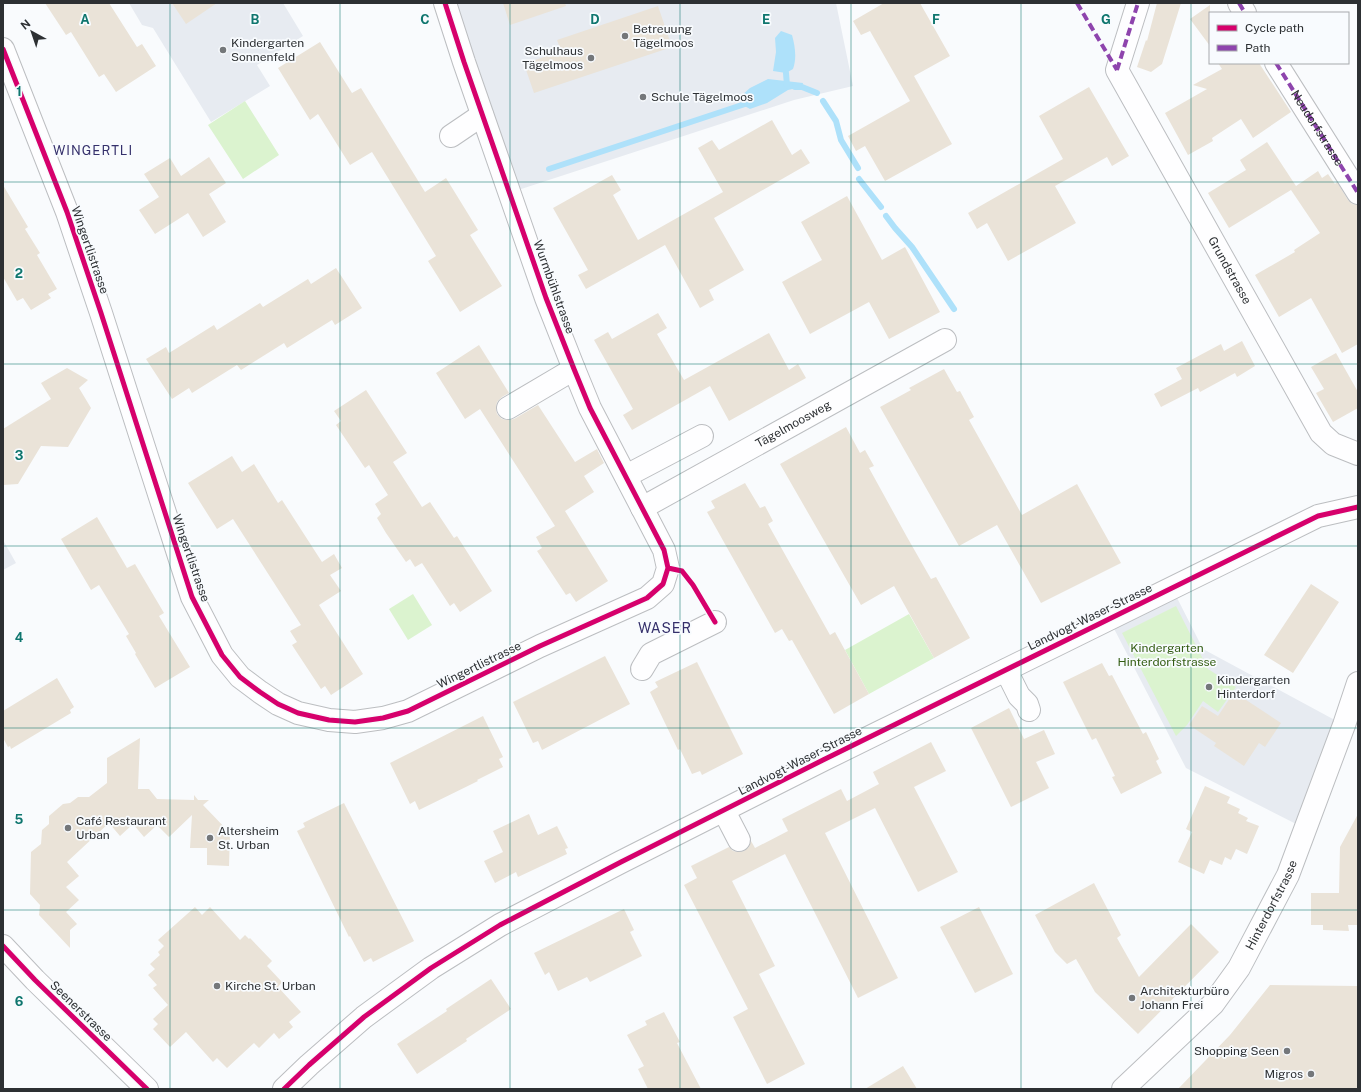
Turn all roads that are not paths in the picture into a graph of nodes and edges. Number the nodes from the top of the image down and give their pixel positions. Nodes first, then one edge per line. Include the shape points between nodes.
1 (445, 3) edge
2 (1138, 3) edge
3 (1238, 3) edge
4 (1244, 12) edge
5 (3, 48) edge
6 (1277, 64) edge
7 (482, 115) junction
8 (451, 136) dead end
9 (1358, 193) edge
10 (945, 340) dead end
11 (574, 369) junction
12 (508, 408) dead end
13 (702, 436) dead end
14 (1358, 454) edge
15 (626, 476) junction
16 (1358, 507) edge
17 (642, 508) junction
18 (668, 568) joint
19 (716, 622) dead end
20 (642, 669) dead end
21 (1006, 670) junction
22 (1358, 683) edge
23 (1029, 710) dead end
24 (724, 811) junction
25 (739, 840) dead end
26 (3, 946) edge
27 (147, 1089) edge
28 (284, 1089) edge
29 (1123, 1089) edge

1 - 7 street, Wurmbühlstrasse
2 - 14 street, Grundstrasse via 1117,70 1321,433 1333,444
3 - 4 street
5 - 18 street, Wingertlistrasse via 63,201 192,597 222,655 240,677 278,704 298,713 355,722 383,718 408,711 540,646 646,598 663,584
6 - 9 street, Neudorfstrasse
7 - 8 street
7 - 11 street, Wurmbühlstrasse via 546,298
10 - 17 street, Tägelmoosweg
11 - 12 street
11 - 15 street, Wurmbühlstrasse via 590,408
13 - 15 street
15 - 17 street, Wurmbühlstrasse
16 - 21 street, Landvogt-Waser-Strasse via 1318,516
17 - 18 street, Wurmbühlstrasse via 664,550
19 - 20 street via 651,654
21 - 23 street
21 - 24 street, Landvogt-Waser-Strasse
22 - 29 street, Hinterdorfstrasse via 1288,875 1239,968 1213,1004
24 - 25 street
24 - 28 street, Landvogt-Waser-Strasse via 500,925 431,968 339,1037
26 - 27 street, Seenerstrasse via 34,980

